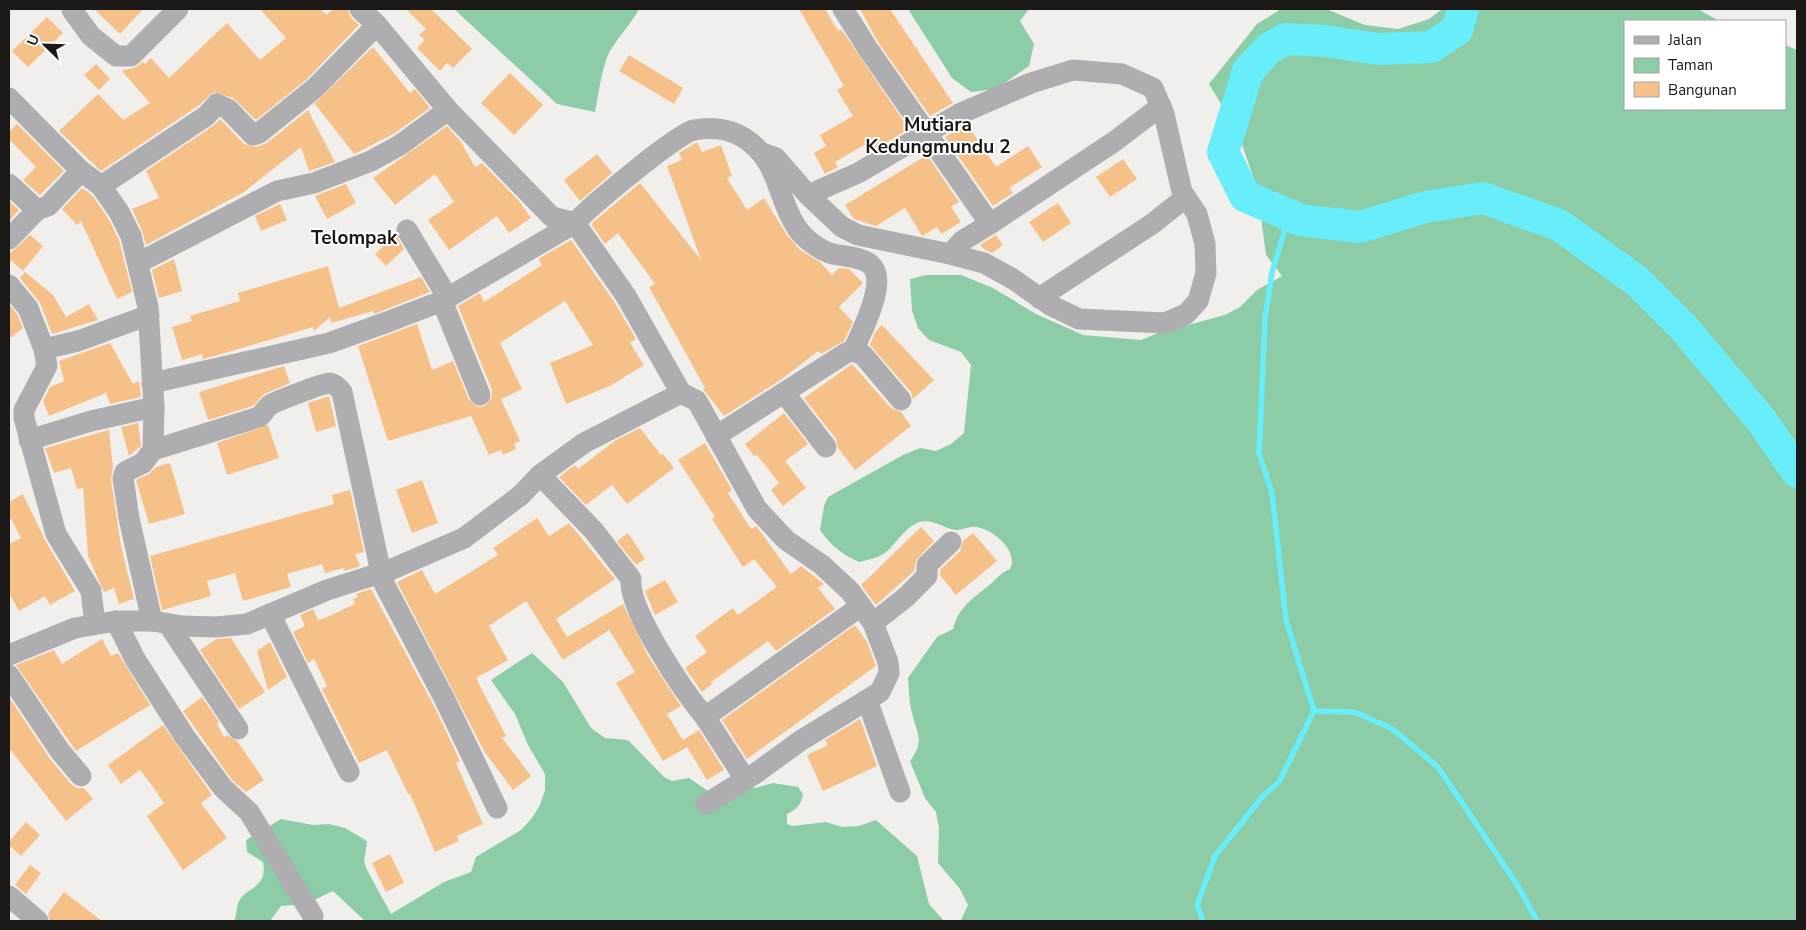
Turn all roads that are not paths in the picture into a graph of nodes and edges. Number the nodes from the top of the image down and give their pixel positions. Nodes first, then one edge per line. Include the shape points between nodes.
1 (178, 9) edge
2 (360, 9) edge
3 (843, 9) edge
4 (72, 10) dead end
5 (377, 25) junction
6 (9, 98) edge
7 (1161, 106) junction
8 (448, 110) junction
9 (928, 133) junction
10 (762, 153) junction
11 (81, 171) junction
12 (9, 184) edge
13 (101, 186) junction
14 (808, 194) junction
15 (1186, 198) junction
16 (37, 210) junction
17 (575, 223) junction
18 (990, 224) junction
19 (407, 230) dead end
20 (9, 239) edge
21 (950, 254) junction
22 (138, 263) junction
23 (9, 285) edge
24 (1039, 298) junction
25 (445, 300) junction
26 (149, 315) junction
27 (44, 349) junction
28 (853, 351) junction
29 (152, 383) junction
30 (680, 394) junction
31 (785, 394) junction
32 (480, 395) dead end
33 (901, 400) dead end
34 (154, 407) junction
35 (17, 424) edge
36 (716, 436) junction
37 (29, 440) junction
38 (826, 448) dead end
39 (153, 450) junction
40 (540, 475) junction
41 (951, 542) dead end
42 (380, 574) junction
43 (270, 614) junction
44 (867, 614) junction
45 (106, 622) junction
46 (160, 623) junction
47 (9, 655) edge
48 (9, 675) edge
49 (867, 700) junction
50 (705, 717) junction
51 (238, 729) dead end
52 (349, 772) dead end
53 (81, 776) dead end
54 (746, 780) junction
55 (900, 792) dead end
56 (706, 804) dead end
57 (496, 808) dead end
58 (9, 896) edge
59 (312, 916) dead end
60 (38, 921) edge

1 - 4 street via 131,56 116,56 91,36
2 - 5 street
3 - 9 street
5 - 8 street
5 - 13 street via 315,88 259,133 252,135 228,109 217,104 206,116
6 - 11 street
7 - 9 street via 1153,88 1122,74 1073,70 1031,83 968,110
7 - 15 street
7 - 18 street via 1115,141
8 - 17 street via 552,217
8 - 22 street via 400,145 371,161 314,183 277,191
9 - 14 street via 858,172
9 - 18 street
10 - 14 street via 776,158
10 - 17 street via 743,136 728,130 691,130
10 - 28 street via 797,228 810,241 832,254 866,260 876,272 875,296
11 - 13 street
11 - 16 street via 48,206
12 - 16 street
13 - 22 street via 127,228
14 - 21 street via 842,227 858,235
15 - 24 street
15 - 24 street via 1197,214 1205,244 1206,273 1198,301 1186,314 1165,323 1079,319
16 - 20 street
17 - 25 street
17 - 30 street via 626,296
18 - 21 street via 962,241
19 - 25 street
21 - 24 street via 984,263
22 - 26 street
23 - 27 street via 28,308
25 - 29 street via 329,342
25 - 32 street
26 - 27 street
26 - 29 street
27 - 35 street via 47,366
28 - 31 street via 846,352
28 - 33 street via 863,355
29 - 34 street
30 - 36 street via 697,401
30 - 40 street via 584,443
31 - 36 street
31 - 38 street
34 - 37 street via 91,421
34 - 39 street
35 - 37 street
36 - 44 street via 757,509 786,540 822,565 850,591
37 - 45 street via 56,534
39 - 42 street via 259,417 271,405 319,384 336,386 342,392
39 - 46 street via 143,464 125,472 123,478 129,518
40 - 42 street via 520,495 464,538
40 - 50 street via 594,530 631,579 630,588 645,624
41 - 44 street via 928,565 927,576 906,597
42 - 43 street via 327,590
42 - 57 street
43 - 46 street via 247,624 216,628
43 - 52 street
44 - 49 street via 888,662 889,673 880,692
44 - 50 street
45 - 46 street
45 - 47 street via 75,628
45 - 59 street via 223,788 249,812
46 - 51 street
48 - 53 street via 60,751
49 - 54 street via 800,741
49 - 55 street
50 - 54 street
54 - 56 street
58 - 60 street

